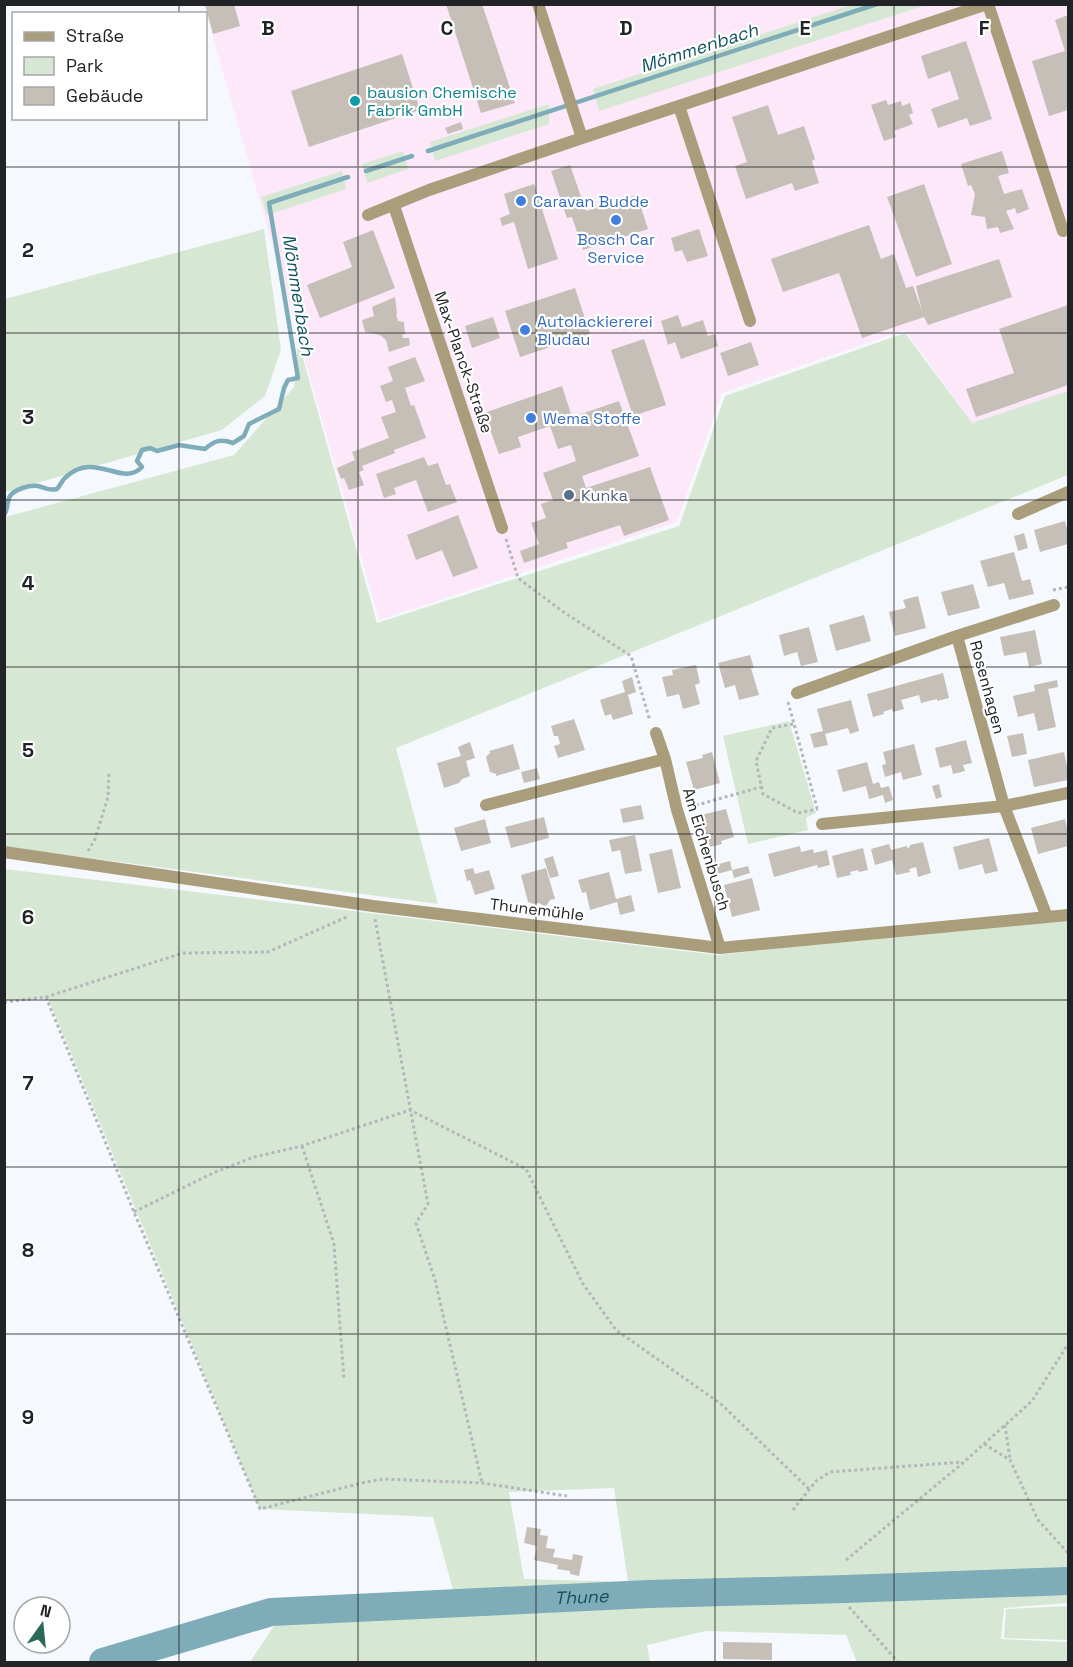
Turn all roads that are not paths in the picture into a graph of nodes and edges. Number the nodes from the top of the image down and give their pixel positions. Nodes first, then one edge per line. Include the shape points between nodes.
1 (538, 4) edge
2 (987, 4) edge
3 (679, 106) junction
4 (582, 138) junction
5 (394, 206) junction
6 (369, 215) dead end
7 (1063, 231) dead end
8 (750, 321) dead end
9 (1068, 492) edge
10 (1018, 514) dead end
11 (502, 528) road end
12 (1054, 605) dead end
13 (957, 636) junction
14 (797, 693) road end
15 (656, 733) road end
16 (665, 759) junction
17 (1068, 793) edge
18 (486, 805) dead end
19 (1004, 806) junction
20 (822, 824) road end
21 (4, 852) edge
22 (1068, 915) edge
23 (1047, 917) junction
24 (720, 948) junction

1 - 4 street
2 - 3 street
2 - 7 street
3 - 4 street
3 - 8 street
4 - 5 street via 429,190
5 - 6 street
5 - 11 street, Max-Planck-Straße
9 - 10 street
12 - 13 street
13 - 14 street, Rosenhagen
13 - 19 street, Rosenhagen
15 - 16 street, Am Eichenbusch
16 - 18 street
16 - 24 street, Am Eichenbusch via 676,810
17 - 19 street
19 - 20 street
19 - 23 street, Rosenhagen
21 - 24 street, Thunemühle via 373,906
22 - 23 street, Thunemühle
23 - 24 street, Thunemühle

